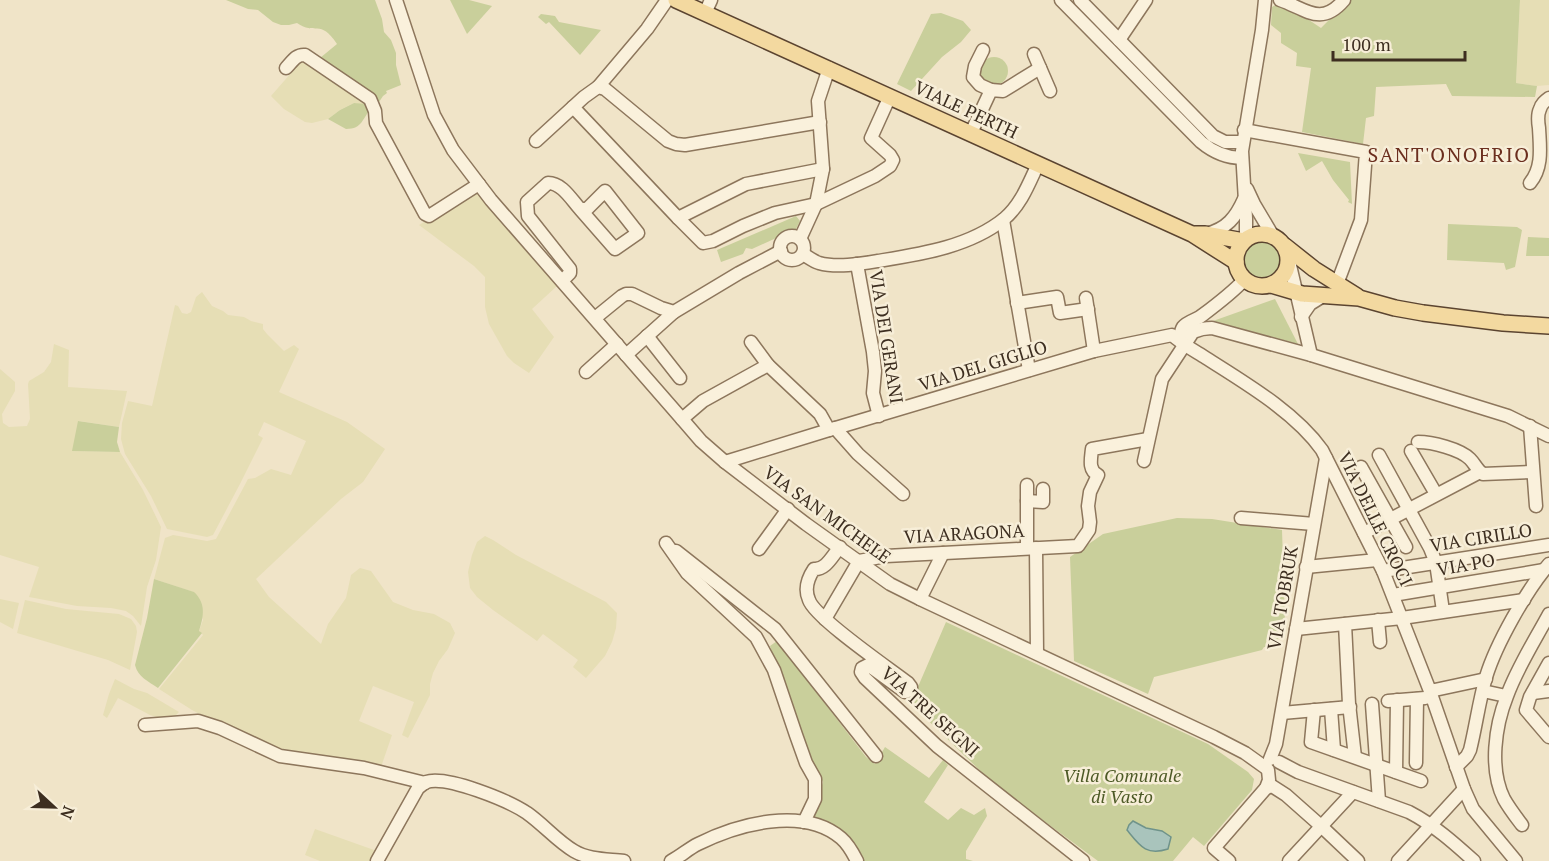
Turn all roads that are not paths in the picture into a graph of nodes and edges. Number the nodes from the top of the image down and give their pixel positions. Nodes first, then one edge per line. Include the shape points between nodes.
1 (396, 0) edge
2 (667, 0) edge
3 (676, 0) edge
4 (1061, 0) edge
5 (1080, 0) edge
6 (1146, 0) edge
7 (1265, 0) edge
8 (1280, 0) edge
9 (1344, 0) edge
10 (708, 7) edge
11 (1119, 40) junction
12 (983, 50) dead end
13 (1034, 54) dead end
14 (286, 68) dead end
15 (829, 68) junction
16 (1040, 68) junction
17 (1144, 75) junction
18 (598, 87) junction
19 (991, 90) junction
20 (1050, 92) dead end
21 (890, 96) junction
22 (1549, 99) edge
23 (573, 107) junction
24 (820, 122) junction
25 (971, 133) junction
26 (1244, 136) junction
27 (536, 141) dead end
28 (1242, 158) junction
29 (1038, 164) junction
30 (823, 169) junction
31 (1244, 183) junction
32 (1530, 183) dead end
33 (479, 184) junction
34 (1245, 198) junction
35 (816, 204) junction
36 (580, 209) junction
37 (678, 218) junction
38 (1003, 220) junction
39 (1198, 234) junction
40 (800, 238) junction
41 (1245, 240) junction
42 (1282, 248) junction
43 (781, 251) junction
44 (803, 254) junction
45 (1236, 262) junction
46 (856, 264) junction
47 (1244, 280) junction
48 (562, 281) junction
49 (1337, 284) junction
50 (1271, 285) junction
51 (1295, 293) junction
52 (1323, 296) junction
53 (1359, 298) junction
54 (1224, 299) junction
55 (1017, 303) junction
56 (674, 312) junction
57 (1301, 317) junction
58 (595, 318) junction
59 (1549, 326) edge
60 (1212, 328) junction
61 (647, 336) junction
62 (1187, 340) junction
63 (751, 342) dead end
64 (617, 344) junction
65 (1094, 351) junction
66 (626, 355) junction
67 (1311, 355) junction
68 (768, 365) junction
69 (1029, 370) junction
70 (586, 372) dead end
71 (680, 378) dead end
72 (879, 416) junction
73 (682, 419) junction
74 (1530, 426) junction
75 (832, 429) junction
76 (1549, 436) edge
77 (1148, 439) junction
78 (1379, 455) dead end
79 (1326, 458) junction
80 (1144, 461) dead end
81 (725, 462) junction
82 (1361, 467) dead end
83 (1480, 472) junction
84 (1533, 472) junction
85 (1027, 485) dead end
86 (1043, 489) dead end
87 (903, 494) dead end
88 (1436, 494) junction
89 (1027, 501) junction
90 (1536, 507) dead end
91 (1409, 508) junction
92 (788, 509) junction
93 (1241, 518) dead end
94 (1390, 519) junction
95 (1314, 525) junction
96 (1364, 533) junction
97 (1549, 545) edge
98 (840, 547) junction
99 (1406, 547) dead end
100 (1031, 548) junction
101 (759, 549) dead end
102 (943, 553) junction
103 (859, 561) junction
104 (1436, 563) junction
105 (1380, 566) junction
106 (1306, 567) junction
107 (1547, 567) edge
108 (1439, 588) junction
109 (1393, 595) junction
110 (920, 599) junction
111 (1524, 600) junction
112 (1443, 611) junction
113 (1549, 614) edge
114 (825, 618) junction
115 (1402, 618) junction
116 (1378, 620) junction
117 (1345, 624) junction
118 (1296, 629) junction
119 (1380, 642) dead end
120 (1037, 653) junction
121 (1549, 663) edge
122 (1484, 685) junction
123 (1549, 691) edge
124 (1431, 694) junction
125 (1507, 695) junction
126 (1531, 695) junction
127 (1417, 699) junction
128 (1372, 704) dead end
129 (1350, 706) junction
130 (1331, 709) junction
131 (1314, 710) junction
132 (1282, 713) junction
133 (145, 725) dead end
134 (1549, 737) edge
135 (1334, 750) junction
136 (876, 756) dead end
137 (1355, 758) junction
138 (1416, 763) dead end
139 (1278, 766) junction
140 (1376, 766) junction
141 (1456, 767) junction
142 (1396, 772) junction
143 (1421, 781) dead end
144 (425, 783) junction
145 (1277, 789) junction
146 (1353, 792) junction
147 (1461, 793) junction
148 (1379, 801) junction
149 (804, 822) junction
150 (1431, 825) junction
151 (1522, 825) dead end
152 (1322, 826) junction
153 (377, 861) edge
154 (624, 861) edge
155 (671, 861) edge
156 (857, 861) edge
157 (1083, 861) edge
158 (1229, 861) edge
159 (1289, 861) edge
160 (1358, 861) edge
161 (1398, 861) edge
162 (1474, 861) edge
163 (1516, 861) edge

1 - 33 street, VIA SAN MICHELE via 434,115 453,150
2 - 18 street
3 - 10 main road, VIALE PERTH
4 - 17 street
5 - 11 street
6 - 11 street
7 - 26 street
8 - 9 street via 1314,15 1333,10
10 - 15 main road, VIALE PERTH
11 - 17 street
12 - 19 street via 973,77
13 - 16 street
14 - 33 street via 305,55 370,99 376,123 425,214 429,216 442,209
15 - 21 main road, VIALE PERTH
15 - 24 street via 818,101
16 - 19 street via 1003,91
16 - 20 street
17 - 26 street via 1212,136 1225,142
17 - 28 street via 1208,148 1225,157
18 - 23 street
18 - 24 street via 676,144
19 - 25 street
21 - 25 main road, VIALE PERTH
21 - 35 street via 871,138 892,157 892,164
22 - 32 street via 1540,106 1540,164
23 - 27 street
23 - 37 street
24 - 30 street
25 - 29 main road, VIALE PERTH
26 - 28 street
26 - 49 street via 1366,152 1361,220
28 - 31 street
29 - 38 street via 1021,200
29 - 39 main road, VIALE PERTH
30 - 35 street
30 - 37 street via 746,184
31 - 34 street
31 - 42 street
33 - 48 street, VIA SAN MICHELE
34 - 39 street via 1235,217 1222,228
34 - 41 street
35 - 37 street via 775,213 703,243
35 - 40 street
36 - 36 street via 587,209 605,191 638,233 615,249
36 - 48 street via 558,184 552,183 527,202 528,216 570,269
38 - 46 street via 938,250
38 - 55 street
39 - 41 main road, VIALE PERTH
39 - 45 main road, VIALE PERTH
40 - 43 street via 786,237
40 - 44 street
41 - 42 main road via 1260,234
41 - 45 main road via 1236,254
42 - 49 main road
42 - 50 main road via 1287,269
42 - 51 street
43 - 44 street via 793,260
43 - 56 street
44 - 46 street via 819,263
45 - 47 main road
46 - 72 street, VIA DEI GERANI via 873,352 873,393
47 - 50 main road via 1257,286
47 - 54 street
48 - 58 street, VIA SAN MICHELE
49 - 53 main road
50 - 51 main road
51 - 52 main road
51 - 57 street
52 - 53 main road
52 - 57 street via 1310,304
53 - 59 main road via 1424,313
54 - 60 street via 1210,321
54 - 62 street via 1185,325 1181,337
55 - 65 street via 1057,297 1060,313 1087,304
55 - 69 street
56 - 58 street via 626,294
56 - 61 street
57 - 67 street
58 - 64 street, VIA SAN MICHELE
60 - 62 street via 1200,328
60 - 67 street
61 - 66 street
61 - 71 street
62 - 65 street, VIA DEL GIGLIO via 1172,335
62 - 77 street via 1162,379
62 - 79 street, VIA DELLE CROCI via 1271,401 1317,442
63 - 68 street
64 - 66 street, VIA SAN MICHELE
64 - 70 street
65 - 69 street, VIA DEL GIGLIO
66 - 73 street, VIA SAN MICHELE
67 - 74 street
68 - 73 street via 703,401
68 - 75 street
69 - 72 street, VIA DEL GIGLIO
72 - 75 street, VIA DEL GIGLIO
73 - 81 street, VIA SAN MICHELE
74 - 76 street
74 - 84 street
75 - 81 street, VIA DEL GIGLIO
75 - 87 street
77 - 80 street
77 - 100 street, VIA ARAGONA via 1092,449 1091,469 1098,475 1090,492 1089,530 1078,546
78 - 91 street
79 - 95 street, VIA TOBRUK
79 - 96 street, VIA DELLE CROCI
81 - 92 street, VIA SAN MICHELE
82 - 94 street
83 - 84 street
83 - 88 street
83 - 88 street via 1463,454 1429,442 1415,446
84 - 90 street
85 - 89 street
86 - 89 street via 1043,502
88 - 91 street
89 - 100 street
91 - 94 street
91 - 104 street
92 - 98 street, VIA SAN MICHELE
92 - 101 street
93 - 95 street
94 - 96 street
94 - 99 street
95 - 106 street, VIA TOBRUK
96 - 105 street, VIA DELLE CROCI
97 - 104 street, VIA CIRILLO
98 - 103 street, VIA SAN MICHELE
98 - 114 street via 808,579 809,602
100 - 102 street, VIA ARAGONA
100 - 120 street
102 - 103 street, VIA ARAGONA
102 - 110 street
103 - 110 street, VIA SAN MICHELE via 890,584
103 - 114 street
104 - 105 street, VIA CIRILLO
104 - 108 street
105 - 106 street, VIA CIRILLO
105 - 109 street, VIA DELLE CROCI
106 - 118 street, VIA TOBRUK
107 - 108 street, VIA PO
107 - 111 street
108 - 109 street, VIA PO
108 - 112 street
109 - 115 street, VIA DELLE CROCI
110 - 120 street, VIA SAN MICHELE
111 - 112 street
111 - 122 street
112 - 115 street
113 - 125 street
114 - 157 street, VIA TRE SEGNI via 908,683 911,690 905,692 865,666 862,674 874,688 937,746
115 - 116 street
115 - 124 street, VIA DELLE CROCI
116 - 117 street
116 - 119 street
117 - 118 street
117 - 129 street
118 - 132 street, VIA TOBRUK
120 - 139 street, VIA SAN MICHELE
121 - 126 street
122 - 124 street
122 - 125 street
122 - 141 street via 1470,750
123 - 126 street
124 - 127 street
124 - 141 street, VIA DELLE CROCI
125 - 126 street
125 - 151 street via 1495,747 1497,780 1504,800
126 - 134 street via 1526,710
127 - 138 street
127 - 142 street via 1392,701
128 - 140 street
129 - 130 street
129 - 137 street
130 - 131 street
130 - 135 street
131 - 132 street
131 - 135 street via 1311,742
132 - 139 street, VIA TOBRUK via 1276,744
133 - 144 street via 198,721 280,756 364,768
135 - 137 street
136 - 149 street via 775,629 666,543 687,573 756,637 774,670 806,763 815,778 814,799
137 - 140 street
139 - 145 street, VIA TOBRUK via 1269,780
139 - 146 street, VIA SAN MICHELE
140 - 142 street
140 - 148 street
141 - 147 street, VIA DELLE CROCI
142 - 143 street
144 - 153 street via 418,788
144 - 154 street via 455,784 491,794 525,811 573,851
145 - 152 street
145 - 158 street via 1214,848
146 - 148 street, VIA SAN MICHELE
146 - 152 street
147 - 150 street
147 - 163 street, VIA DELLE CROCI
148 - 150 street, VIA SAN MICHELE
149 - 155 street via 782,819 729,831
149 - 156 street via 842,838
150 - 161 street
150 - 162 street, VIA SAN MICHELE
152 - 159 street
152 - 160 street

